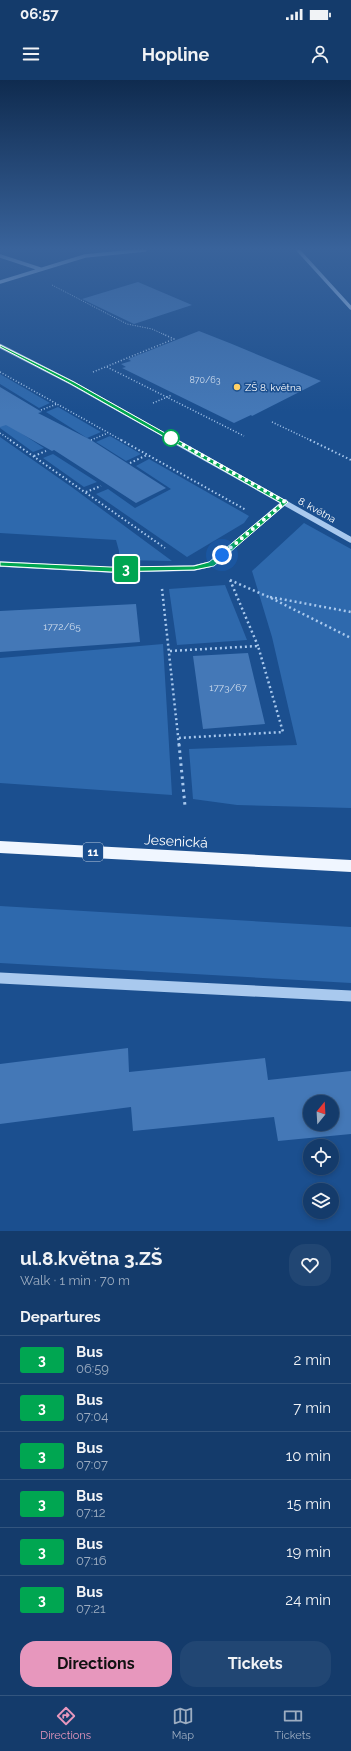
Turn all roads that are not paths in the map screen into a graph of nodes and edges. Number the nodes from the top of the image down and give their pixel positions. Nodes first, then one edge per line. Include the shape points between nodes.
1 (0, 346) edge
2 (285, 502) junction
3 (351, 540) edge
4 (0, 564) edge
5 (0, 847) edge
6 (351, 866) edge
7 (0, 978) edge
8 (351, 996) edge

1 - 2 street, 8. května via 72,383
2 - 3 street, 8. května
2 - 4 street via 211,564 194,568 111,570
5 - 6 main road, Jesenická / 11
7 - 8 street

